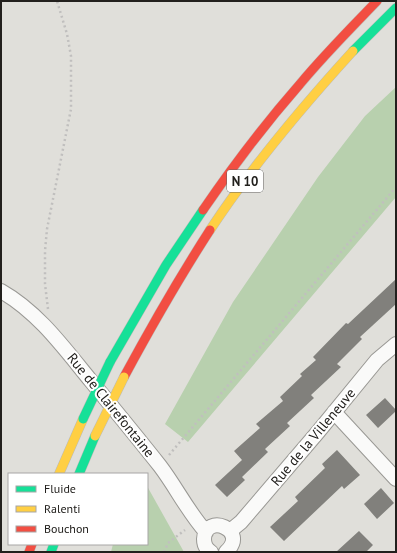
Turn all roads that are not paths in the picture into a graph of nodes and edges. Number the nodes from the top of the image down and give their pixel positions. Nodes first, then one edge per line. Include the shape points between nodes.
1 (377, 1) edge
2 (396, 8) edge
3 (1, 291) edge
4 (396, 344) edge
5 (334, 412) junction
6 (59, 473) edge
7 (79, 473) edge
8 (396, 479) edge
9 (230, 531) junction
10 (206, 532) junction
11 (211, 552) edge
12 (226, 552) edge

1 - 6 main road, N 10, bridge via 317,63 276,111 202,209 166,263 110,362
2 - 7 main road, N 10, bridge via 314,94 209,231 153,323 124,377
3 - 10 street, Rue de Clairefontaine via 40,321 73,359 171,480 196,521
4 - 5 street, Rue de la Villeneuve via 377,360
5 - 8 street
5 - 9 street, Rue de la Villeneuve via 246,516
9 - 10 street via 218,525
9 - 12 street via 232,545
10 - 11 street via 204,542

